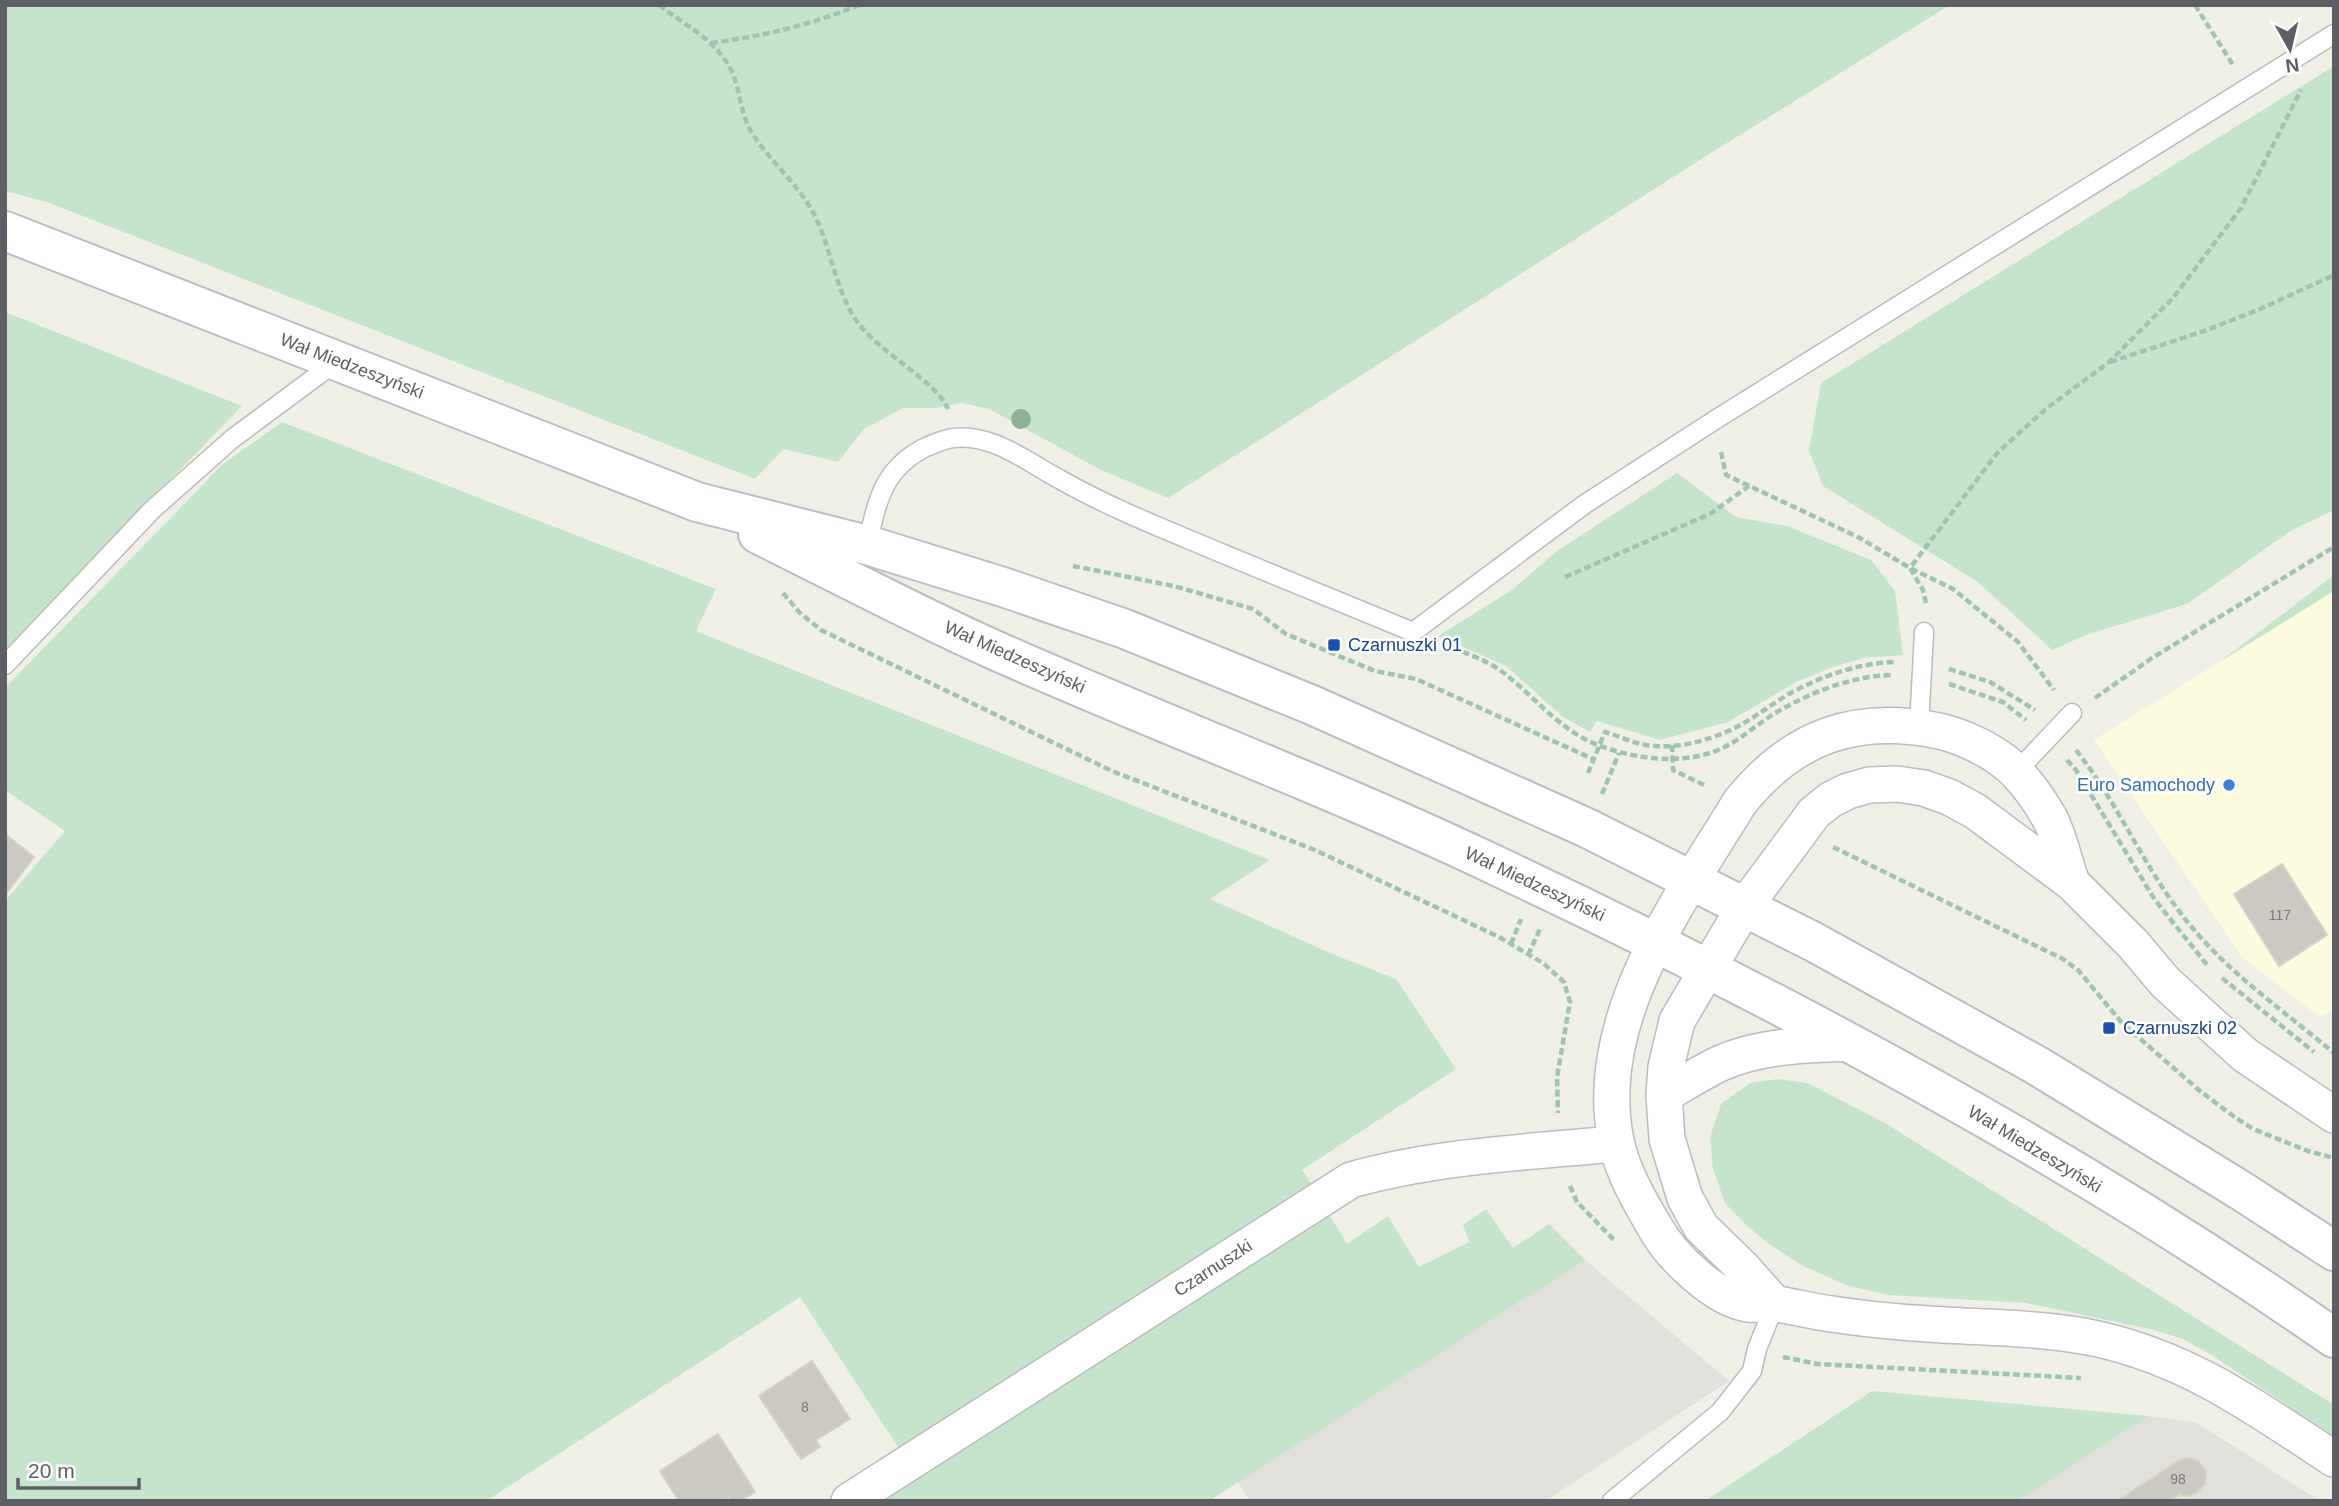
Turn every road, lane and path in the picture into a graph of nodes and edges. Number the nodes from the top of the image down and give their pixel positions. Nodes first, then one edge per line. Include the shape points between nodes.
1 (659, 5) edge
2 (859, 5) edge
3 (2195, 5) edge
4 (2330, 37) edge
5 (710, 43) junction
6 (2248, 89) junction
7 (5, 231) edge
8 (2334, 275) edge
9 (338, 361) junction
10 (2108, 363) junction
11 (947, 406) dead end
12 (1718, 418) junction
13 (1749, 486) junction
14 (697, 502) junction
15 (867, 545) junction
16 (2334, 545) edge
17 (1069, 565) dead end
18 (1910, 568) junction
19 (1565, 577) dead end
20 (857, 583) junction
21 (776, 584) dead end
22 (1924, 632) joint
23 (5, 665) edge
24 (2072, 713) junction
25 (1919, 727) junction
26 (1719, 735) dead end
27 (1672, 745) junction
28 (1593, 759) junction
29 (2016, 772) junction
30 (1588, 774) dead end
31 (1740, 802) junction
32 (1800, 830) junction
33 (1693, 880) junction
34 (2071, 883) junction
35 (1745, 906) junction
36 (1524, 913) dead end
37 (1656, 941) junction
38 (1511, 944) junction
39 (1706, 968) junction
40 (1851, 1044) junction
41 (1664, 1095) junction
42 (2334, 1115) edge
43 (1616, 1144) junction
44 (1559, 1149) junction
45 (2334, 1158) edge
46 (1622, 1248) dead end
47 (2334, 1251) edge
48 (1776, 1304) junction
49 (2334, 1338) edge
50 (1757, 1349) junction
51 (2092, 1378) dead end
52 (2334, 1460) edge
53 (849, 1501) edge
54 (1612, 1501) edge

1 - 5 path
2 - 5 path via 789,30
3 - 6 path
4 - 6 lane
4 - 10 path via 2241,208 2173,298
5 - 11 path via 734,75 751,132 802,193 815,217 854,317
6 - 12 lane
7 - 9 main road, Wał Miedzeszyński
8 - 10 path via 2215,327
9 - 14 main road, Wał Miedzeszyński
9 - 23 lane via 232,439 177,487
10 - 18 path via 1998,452
12 - 13 path via 1726,475
12 - 15 lane via 1585,504 1413,632 1135,517 979,438 932,444 896,467 880,497
13 - 18 path via 1858,537
13 - 19 path via 1710,514
14 - 15 main road, Wał Miedzeszyński
14 - 20 main road, Wał Miedzeszyński
15 - 20 lane
15 - 33 main road, Wał Miedzeszyński via 1125,629 1312,705
16 - 24 path
17 - 28 path via 1174,586 1253,609 1286,634 1375,671 1416,679
18 - 22 path via 1926,601
18 - 24 path via 1954,589 2018,642
20 - 37 main road, Wał Miedzeszyński via 988,647 1403,823
21 - 38 path via 821,630 1112,771 1315,850
22 - 25 lane
24 - 29 lane
25 - 29 street via 1971,741
25 - 31 street via 1888,724 1832,732 1777,763
26 - 27 path
27 - 28 path via 1647,745 1605,732
27 - 31 path via 1673,770
28 - 30 path
29 - 34 street via 2050,818
31 - 33 street
32 - 34 street via 1814,813 1848,791 1897,784 1924,789 1975,811
32 - 35 street
32 - 45 path via 2063,959 2078,970 2122,1023 2236,1118 2253,1129
33 - 35 main road, Wał Miedzeszyński
33 - 37 street
34 - 42 street via 2185,1002 2245,1055
35 - 39 street
35 - 47 main road, Wał Miedzeszyński via 2036,1065
36 - 38 path
37 - 39 main road, Wał Miedzeszyński
37 - 43 street via 1619,1030 1611,1108
38 - 44 path via 1544,963 1564,982 1570,1002 1557,1077
39 - 40 main road, Wał Miedzeszyński
39 - 41 street via 1676,1021
40 - 41 street via 1783,1046 1750,1053 1721,1063
40 - 49 main road, Wał Miedzeszyński via 2119,1199
41 - 48 street via 1667,1139 1685,1198 1701,1227
43 - 44 street, Czarnuszki
43 - 48 street via 1662,1240 1686,1266 1717,1291 1746,1304
44 - 46 path via 1577,1202
44 - 53 street, Czarnuszki via 1423,1164 1351,1180
48 - 50 lane
48 - 52 street via 1894,1321 2072,1334 2135,1349 2227,1389
50 - 51 path via 1818,1364
50 - 54 lane via 1752,1371 1720,1412

